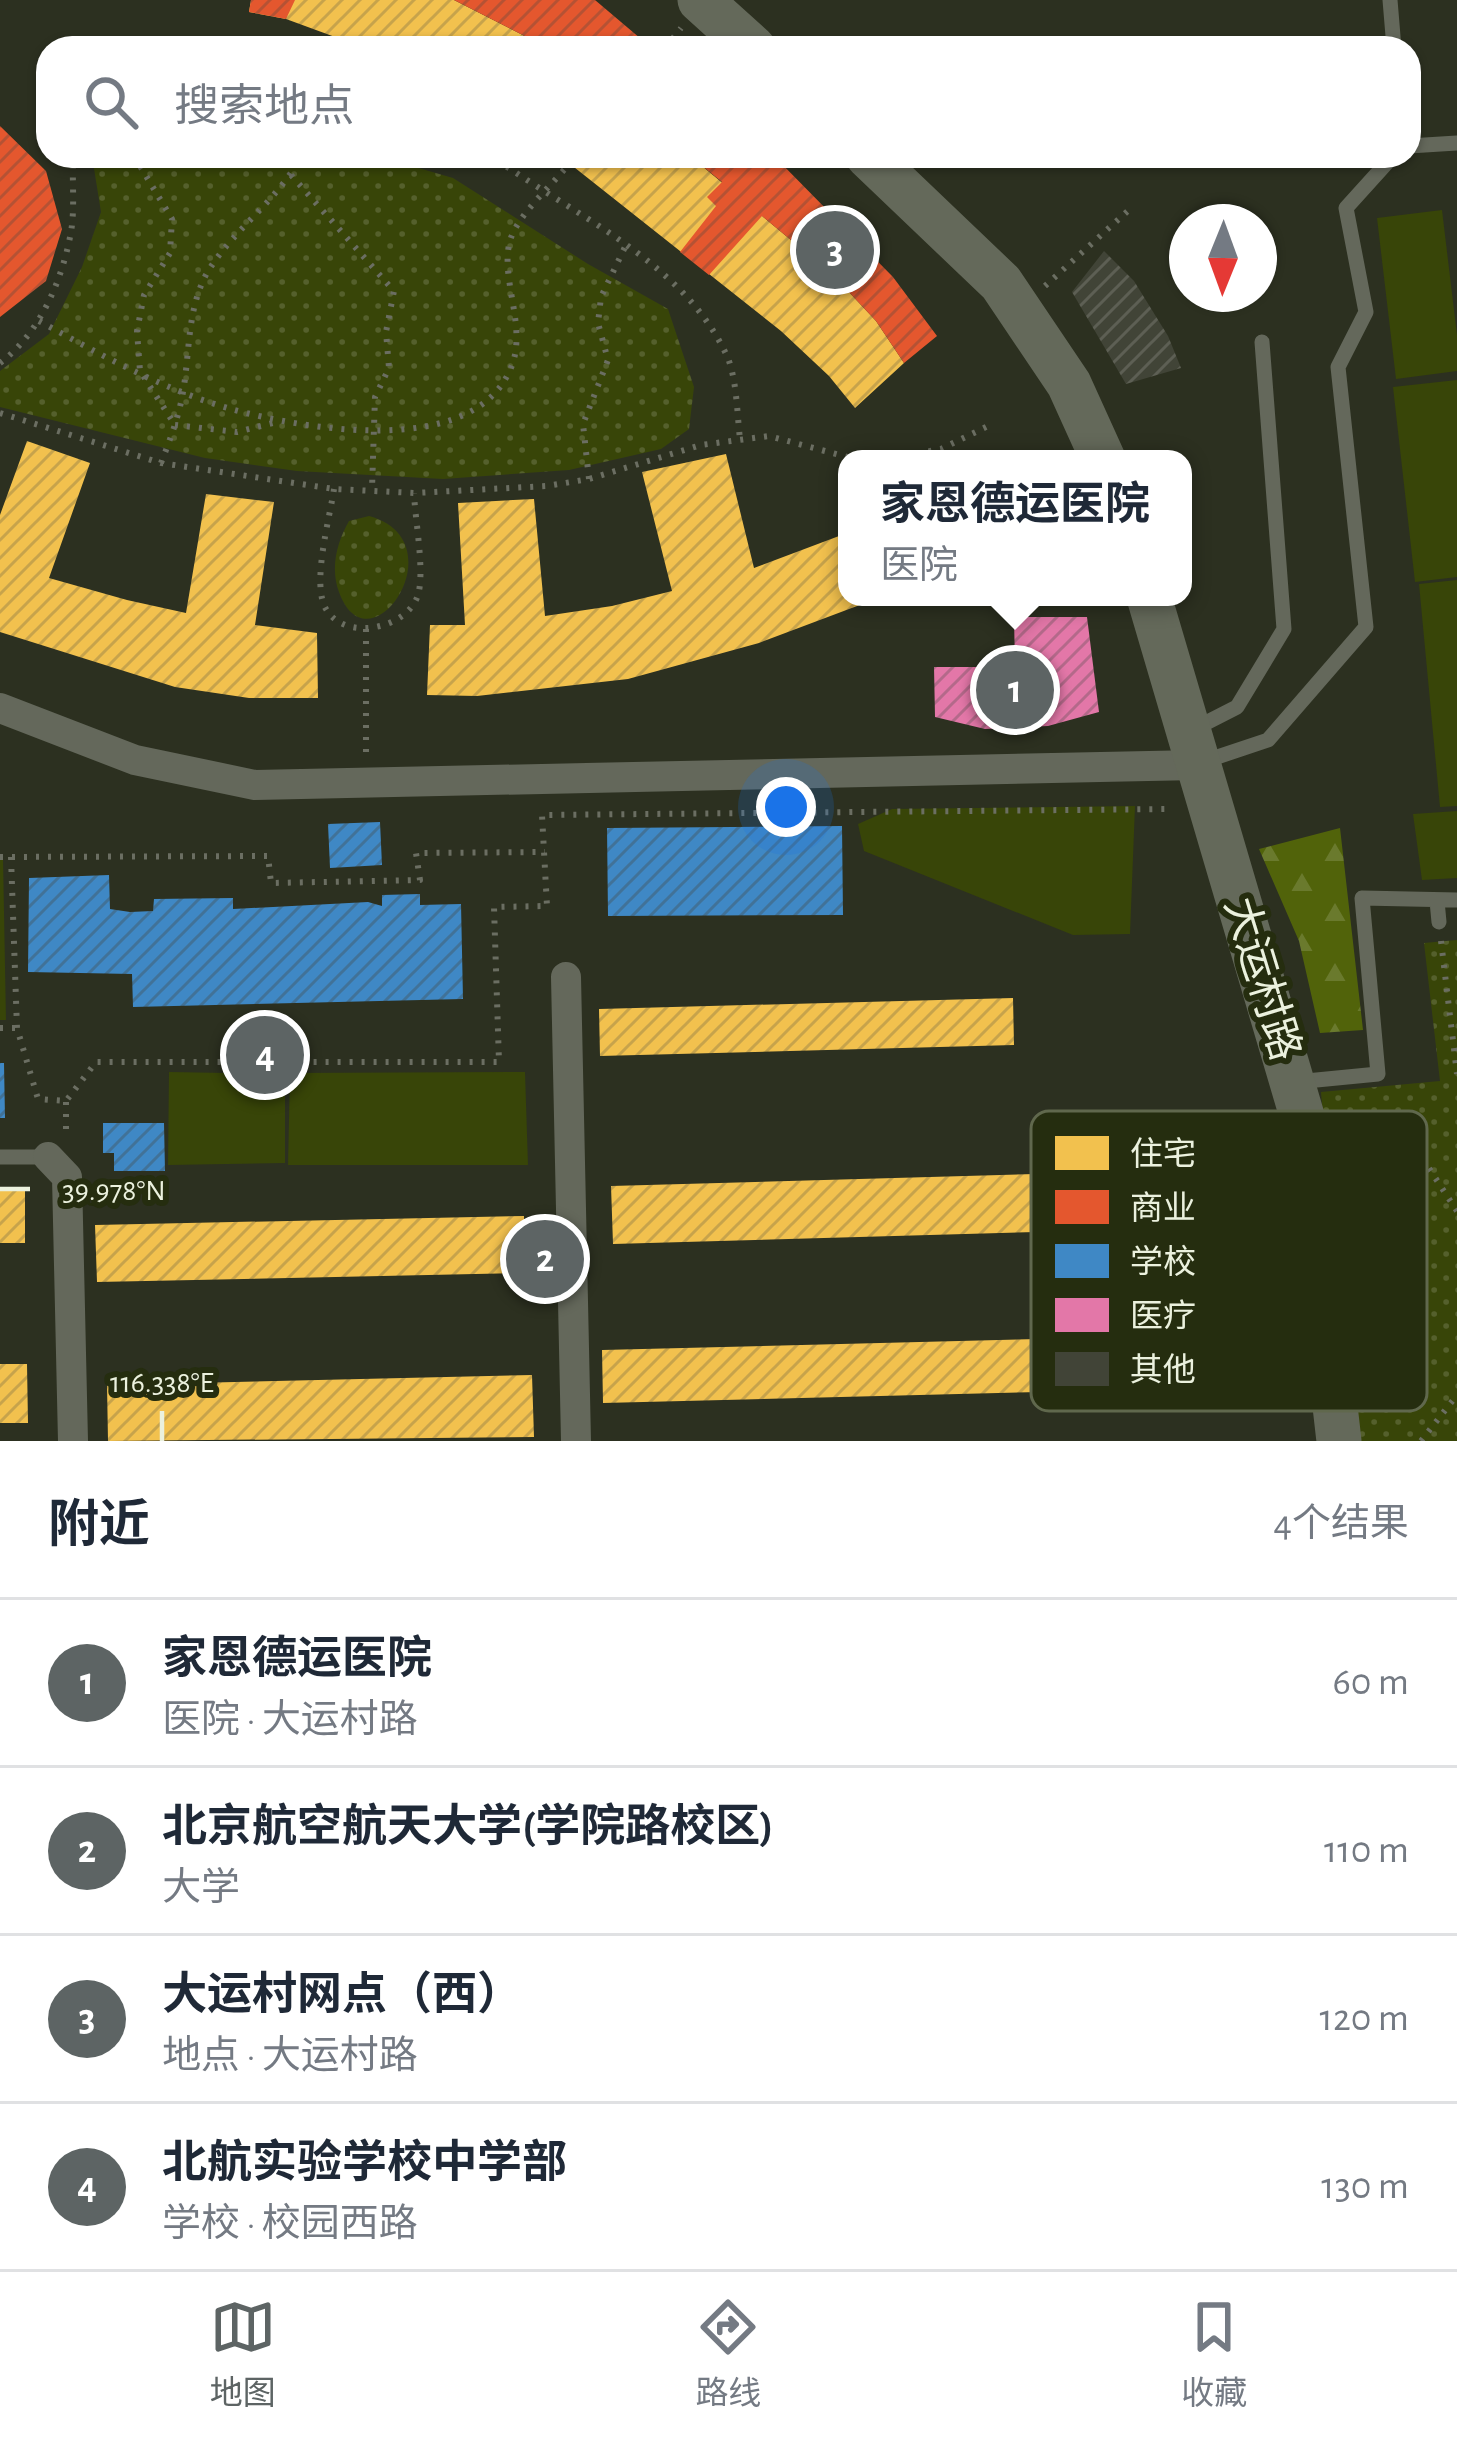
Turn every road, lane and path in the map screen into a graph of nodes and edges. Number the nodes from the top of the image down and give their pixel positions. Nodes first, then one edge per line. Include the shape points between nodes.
1 (700, 0) edge
2 (1390, 0) edge
3 (740, 36) edge
4 (1393, 36) edge
5 (1457, 143) edge
6 (1421, 145) edge
7 (73, 168) edge
8 (141, 168) edge
9 (295, 168) edge
10 (505, 168) edge
11 (566, 168) edge
12 (881, 168) edge
13 (1382, 168) edge
14 (291, 176) junction
15 (546, 193) junction
16 (1131, 208) dead end
17 (625, 247) junction
18 (1039, 292) dead end
19 (39, 321) junction
20 (1262, 342) dead end
21 (0, 363) edge
22 (140, 371) junction
23 (183, 392) junction
24 (0, 413) edge
25 (284, 420) junction
26 (175, 425) junction
27 (988, 426) dead end
28 (374, 430) junction
29 (740, 439) junction
30 (936, 450) edge
31 (1099, 450) edge
32 (838, 454) edge
33 (160, 463) junction
34 (589, 479) junction
35 (334, 489) junction
36 (372, 490) junction
37 (413, 493) junction
38 (1152, 606) edge
39 (366, 629) junction
40 (0, 708) edge
41 (1192, 748) junction
42 (366, 782) junction
43 (1183, 809) dead end
44 (544, 852) junction
45 (0, 857) edge
46 (11, 857) junction
47 (1457, 900) edge
48 (1437, 901) junction
49 (1439, 922) joint
50 (566, 977) dead end
51 (0, 1028) edge
52 (16, 1028) junction
53 (1457, 1074) edge
54 (1298, 1099) junction
55 (1299, 1111) edge
56 (1336, 1111) edge
57 (48, 1156) joint
58 (0, 1157) edge
59 (1427, 1165) edge
60 (1457, 1210) edge
61 (1457, 1395) edge
62 (1335, 1411) edge
63 (74, 1441) edge
64 (575, 1441) edge
65 (1339, 1441) edge
66 (1421, 1441) edge

1 - 3 street
2 - 4 lane
5 - 6 lane
7 - 19 path via 71,229
8 - 22 path via 172,219 170,254 144,295
9 - 14 path
10 - 15 path
11 - 15 path
12 - 31 street via 1001,283 1070,384
13 - 41 lane via 1346,208 1366,312 1338,367 1366,627 1268,740
14 - 23 path via 206,275 194,304
14 - 28 path via 394,291 389,368 375,398
15 - 17 path
15 - 28 path via 513,231 507,254 517,334 512,368 494,396 462,417
16 - 18 path
17 - 29 path via 671,278 704,316 729,360
17 - 34 path via 601,297 608,360 583,424
19 - 21 path
19 - 22 path
20 - 41 lane via 1284,629 1237,707
22 - 23 path
22 - 26 path
23 - 25 path
23 - 26 path
24 - 33 path
25 - 26 path via 237,433
25 - 28 path
26 - 33 path
27 - 30 path
28 - 36 path
29 - 32 path via 770,436
29 - 34 path
33 - 35 path
34 - 37 path
35 - 36 path
35 - 39 path via 321,590 336,619
36 - 37 path
37 - 39 path via 419,592 400,618
38 - 41 street, 大运村路
39 - 42 path
40 - 42 street via 135,760 255,785
41 - 42 street
41 - 54 street, 大运村路
43 - 44 path via 542,815
44 - 46 path via 416,853 420,880 272,883 268,856
44 - 52 path via 548,906 494,907 499,1062 96,1062 66,1101 38,1099
45 - 46 path
46 - 52 path
47 - 48 lane
48 - 49 lane
48 - 54 lane via 1362,898 1378,1074
49 - 53 path
50 - 64 street
51 - 52 path
54 - 55 street, 大运村路
54 - 56 path
57 - 58 lane
57 - 63 street via 67,1177
59 - 60 path
61 - 66 path
62 - 65 street, 大运村路

